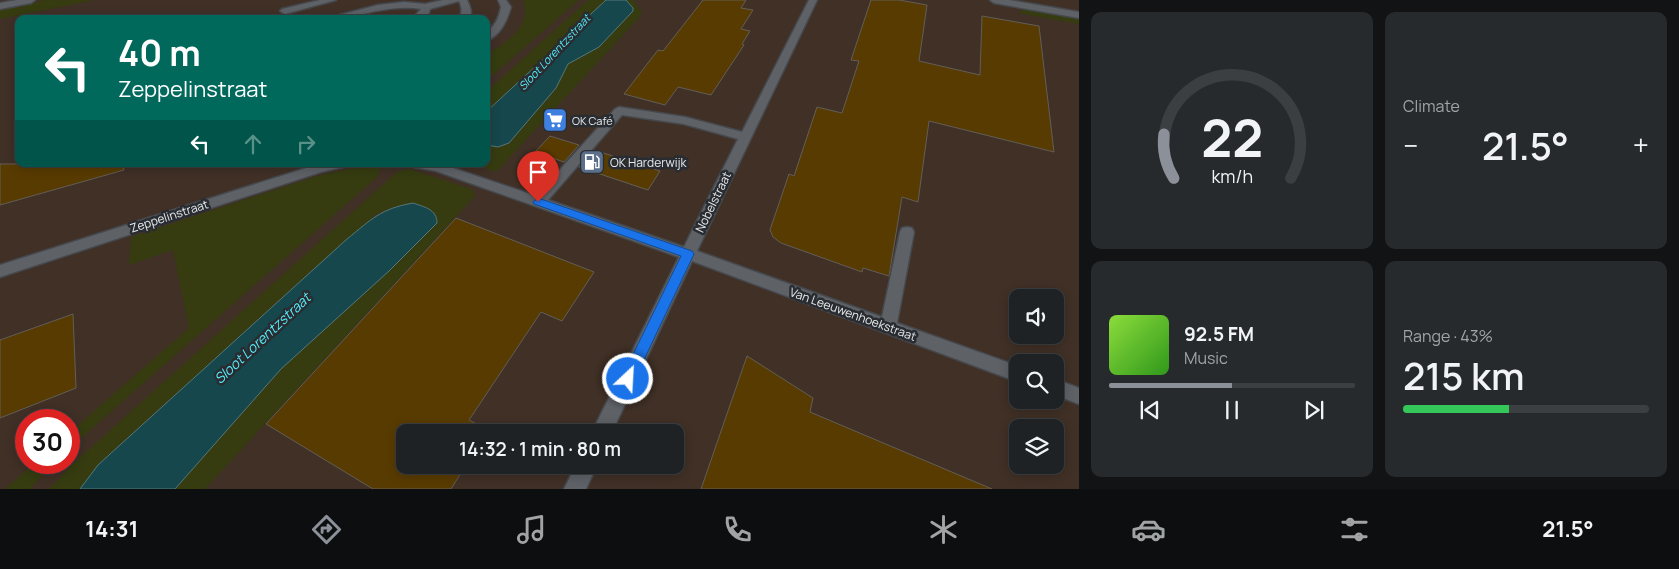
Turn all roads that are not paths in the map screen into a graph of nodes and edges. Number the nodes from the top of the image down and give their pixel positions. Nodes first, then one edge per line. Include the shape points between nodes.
1 (31, 0) edge
2 (278, 0) edge
3 (332, 0) edge
4 (455, 0) edge
5 (463, 0) edge
6 (502, 0) edge
7 (813, 0) edge
8 (994, 0) edge
9 (0, 6) edge
10 (425, 7) junction
11 (288, 15) edge
12 (345, 15) edge
13 (424, 15) edge
14 (466, 15) edge
15 (1079, 15) edge
16 (490, 36) edge
17 (746, 137) junction
18 (323, 167) edge
19 (438, 167) edge
20 (538, 202) junction
21 (907, 232) dead end
22 (688, 254) junction
23 (0, 271) edge
24 (888, 327) junction
25 (1009, 371) edge
26 (1064, 391) edge
27 (1079, 396) edge
28 (606, 424) edge
29 (582, 474) edge
30 (575, 489) edge

1 - 9 street
2 - 11 street
3 - 11 street
4 - 10 street
5 - 14 street
6 - 16 street via 506,7 504,18
7 - 17 street, Nobelstraat
8 - 15 street
10 - 12 street via 418,3 394,3
10 - 13 street
17 - 20 street via 685,121 619,111
17 - 22 street, Nobelstraat
18 - 23 street, Zeppelinstraat
19 - 20 street
20 - 22 street
21 - 24 street
22 - 24 street, Van Leeuwenhoekstraat
22 - 28 street, Nobelstraat
24 - 25 street, Van Leeuwenhoekstraat
26 - 27 street
29 - 30 street

